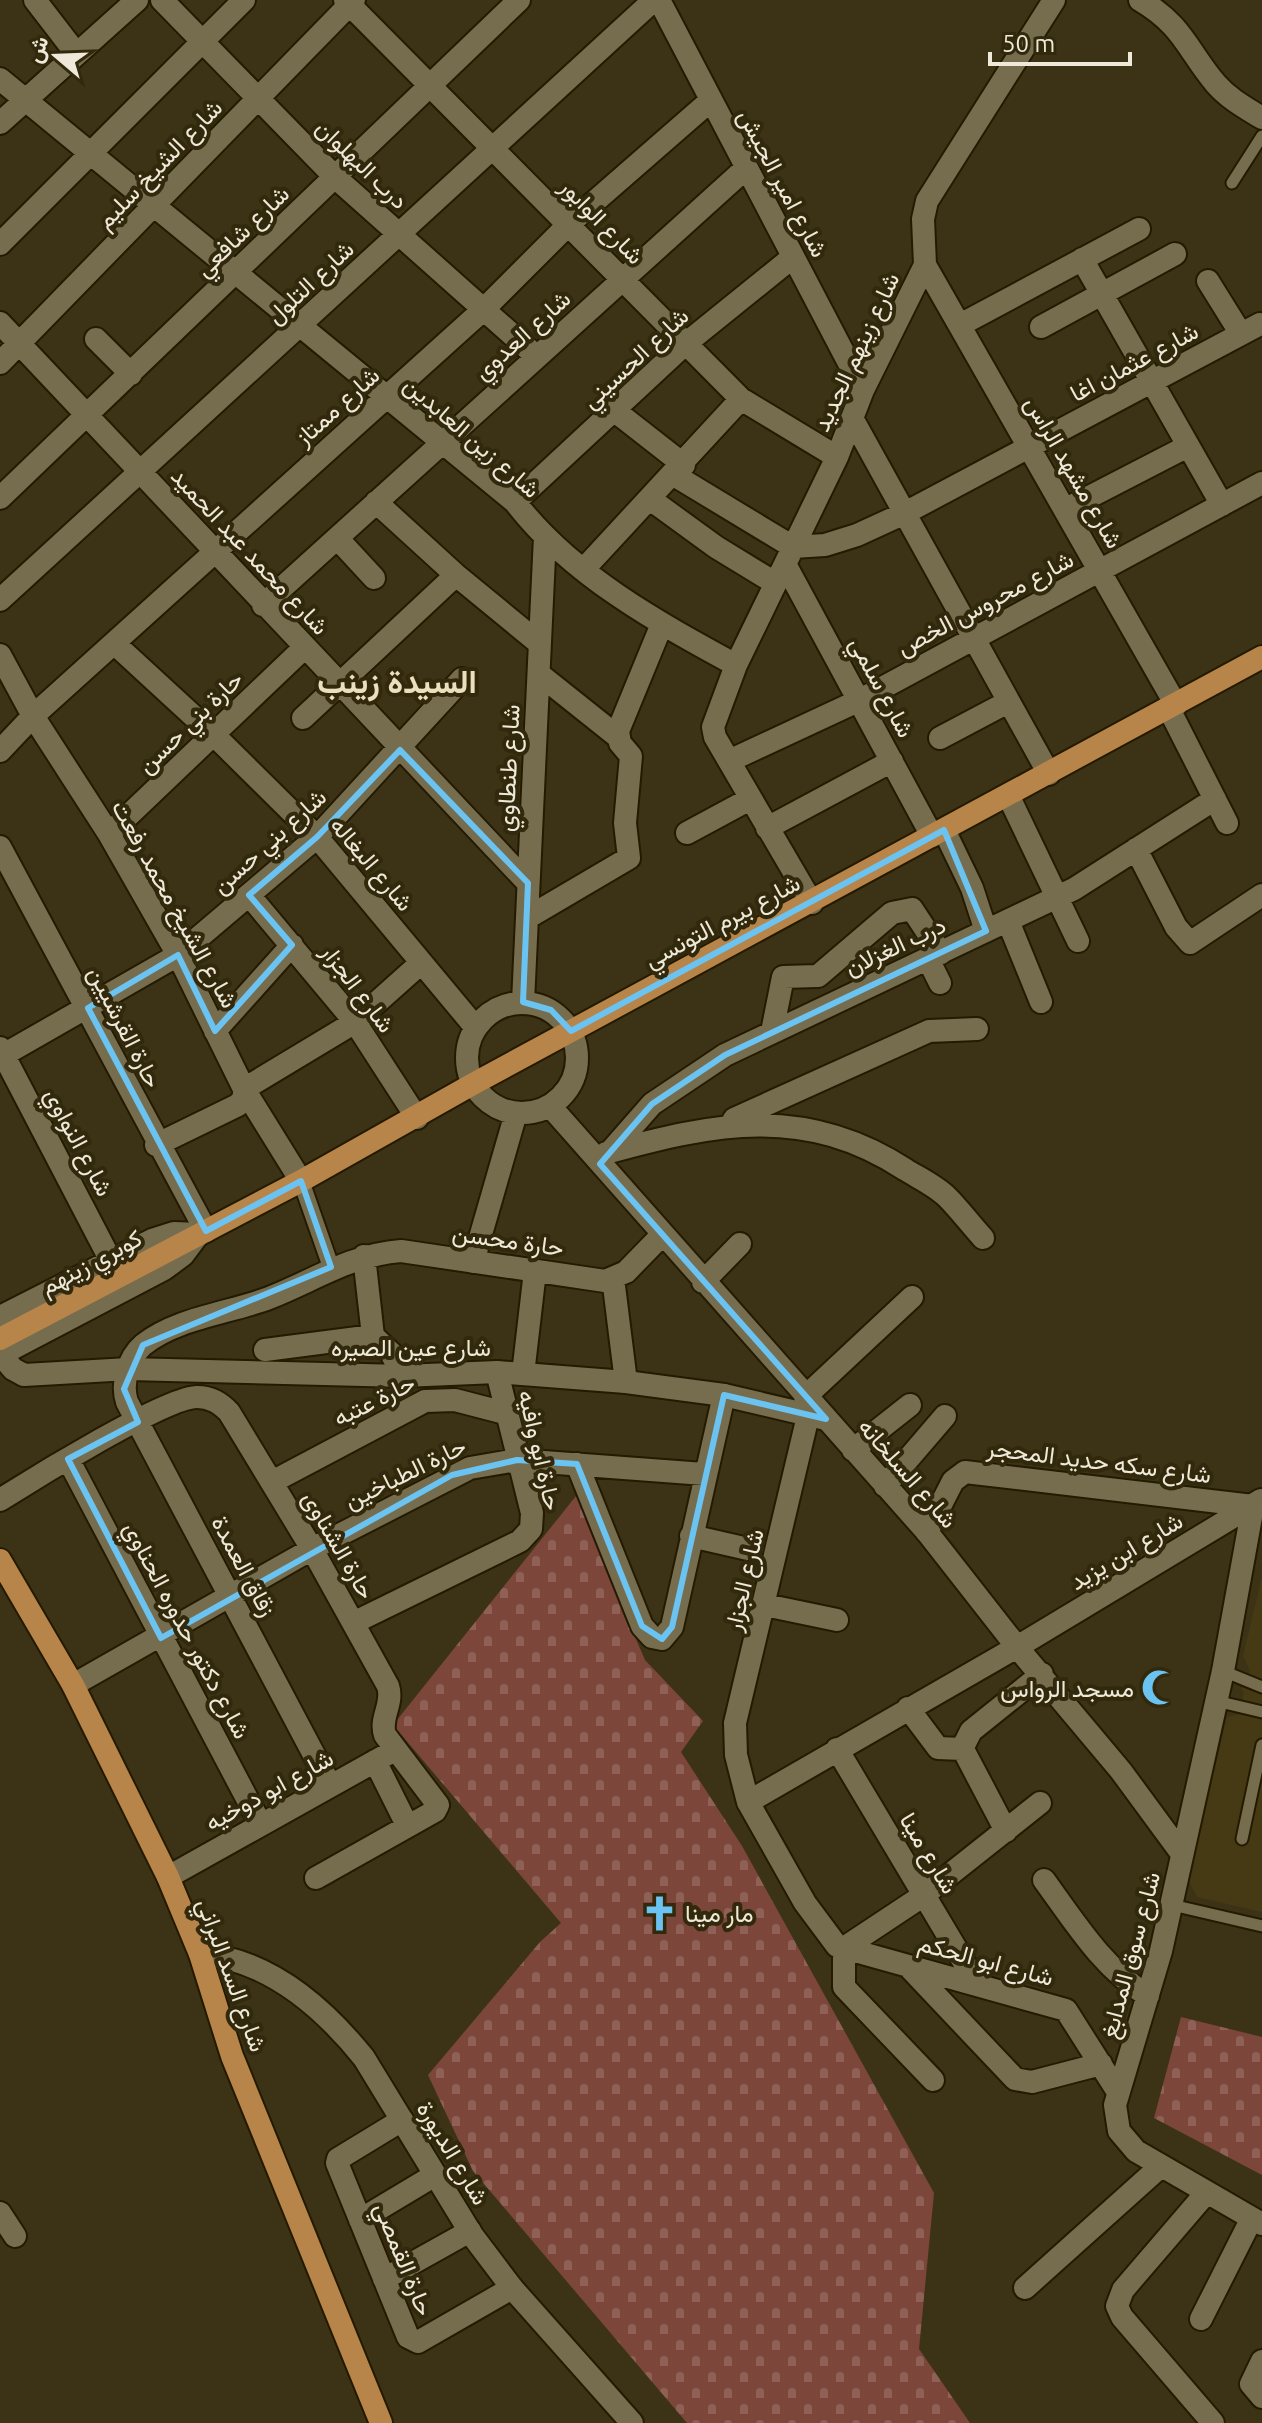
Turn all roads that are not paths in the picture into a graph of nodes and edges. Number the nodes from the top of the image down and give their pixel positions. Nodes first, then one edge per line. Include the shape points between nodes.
1 (35, 0) edge
2 (137, 0) edge
3 (162, 0) edge
4 (244, 0) edge
5 (519, 0) edge
6 (656, 0) edge
7 (1054, 0) edge
8 (1140, 0) edge
9 (350, 1) edge
10 (202, 42) junction
11 (75, 52) junction
12 (0, 79) edge
13 (431, 87) junction
14 (24, 100) junction
15 (258, 100) junction
16 (710, 101) junction
17 (1262, 118) edge
18 (0, 123) edge
19 (1262, 136) edge
20 (491, 146) junction
21 (87, 153) junction
22 (745, 169) junction
23 (336, 178) junction
24 (1232, 183) dead end
25 (153, 208) junction
26 (569, 224) junction
27 (1139, 229) dead end
28 (399, 235) junction
29 (0, 244) edge
30 (1175, 254) dead end
31 (793, 257) junction
32 (1082, 259) junction
33 (925, 265) junction
34 (234, 274) junction
35 (623, 280) junction
36 (1208, 281) dead end
37 (1103, 296) junction
38 (483, 310) junction
39 (0, 323) edge
40 (960, 325) junction
41 (299, 327) junction
42 (1041, 327) dead end
43 (96, 339) dead end
44 (20, 343) junction
45 (684, 345) junction
46 (536, 356) junction
47 (0, 363) edge
48 (131, 374) junction
49 (1152, 382) junction
50 (863, 390) junction
51 (385, 397) junction
52 (741, 399) junction
53 (615, 411) junction
54 (88, 415) junction
55 (852, 418) junction
56 (443, 444) junction
57 (1188, 446) junction
58 (1029, 447) junction
59 (837, 457) junction
60 (679, 470) junction
61 (142, 474) junction
62 (1262, 483) edge
63 (0, 498) edge
64 (650, 499) junction
65 (376, 502) junction
66 (515, 502) junction
67 (1222, 505) junction
68 (1066, 509) junction
69 (905, 513) junction
70 (545, 536) junction
71 (337, 538) junction
72 (214, 552) junction
73 (784, 565) junction
74 (583, 570) junction
75 (1100, 570) junction
76 (456, 575) junction
77 (374, 578) dead end
78 (0, 600) edge
79 (263, 605) junction
80 (662, 624) junction
81 (973, 639) junction
82 (115, 644) junction
83 (540, 644) junction
84 (305, 647) junction
85 (0, 655) edge
86 (1262, 657) edge
87 (736, 665) junction
88 (539, 674) junction
89 (462, 679) dead end
90 (338, 683) junction
91 (860, 700) junction
92 (1008, 702) junction
93 (1173, 707) junction
94 (33, 716) junction
95 (303, 718) dead end
96 (215, 736) junction
97 (618, 737) junction
98 (940, 738) dead end
99 (400, 750) junction
100 (0, 751) edge
101 (729, 761) junction
102 (892, 761) junction
103 (1049, 774) junction
104 (1008, 795) junction
105 (750, 799) junction
106 (1215, 799) junction
107 (1227, 823) dead end
108 (767, 828) junction
109 (687, 833) dead end
110 (938, 833) junction
111 (109, 834) junction
112 (317, 837) junction
113 (0, 847) edge
114 (1136, 849) junction
115 (528, 883) junction
116 (249, 895) junction
117 (1262, 895) edge
118 (1058, 897) junction
119 (812, 903) junction
120 (527, 918) junction
121 (1008, 921) junction
122 (986, 931) junction
123 (1078, 941) dead end
124 (292, 945) junction
125 (178, 955) junction
126 (934, 956) junction
127 (421, 963) junction
128 (940, 983) dead end
129 (523, 1002) junction
130 (1041, 1002) dead end
131 (88, 1008) junction
132 (355, 1022) junction
133 (476, 1028) junction
134 (977, 1029) dead end
135 (215, 1031) junction
136 (571, 1031) junction
137 (772, 1032) junction
138 (1, 1054) edge
139 (473, 1084) junction
140 (244, 1089) junction
141 (550, 1106) junction
142 (516, 1113) junction
143 (417, 1118) junction
144 (711, 1130) junction
145 (156, 1145) junction
146 (602, 1155) junction
147 (301, 1181) junction
148 (202, 1233) junction
149 (662, 1235) junction
150 (983, 1238) dead end
151 (740, 1244) dead end
152 (364, 1256) junction
153 (111, 1261) junction
154 (473, 1262) junction
155 (331, 1267) junction
156 (535, 1271) junction
157 (613, 1278) junction
158 (703, 1282) junction
159 (912, 1297) dead end
160 (1, 1313) edge
161 (373, 1336) junction
162 (0, 1350) edge
163 (265, 1350) dead end
164 (129, 1369) junction
165 (497, 1372) junction
166 (523, 1374) junction
167 (403, 1376) junction
168 (626, 1382) junction
169 (724, 1395) junction
170 (910, 1405) dead end
171 (813, 1411) junction
172 (505, 1413) junction
173 (945, 1416) dead end
174 (138, 1422) junction
175 (853, 1450) junction
176 (68, 1459) junction
177 (517, 1460) junction
178 (577, 1464) junction
179 (704, 1474) junction
180 (272, 1482) junction
181 (885, 1486) junction
182 (0, 1500) edge
183 (1260, 1507) edge
184 (927, 1532) junction
185 (691, 1536) junction
186 (312, 1549) junction
187 (748, 1549) dead end
188 (0, 1560) edge
189 (230, 1597) junction
190 (765, 1605) junction
191 (837, 1620) dead end
192 (353, 1623) junction
193 (161, 1638) junction
194 (1017, 1647) junction
195 (1223, 1671) junction
196 (1042, 1674) junction
197 (73, 1685) junction
198 (1262, 1687) edge
199 (1216, 1701) junction
200 (908, 1708) junction
201 (1262, 1712) edge
202 (1262, 1745) edge
203 (837, 1749) junction
204 (962, 1749) junction
205 (395, 1750) junction
206 (375, 1761) junction
207 (330, 1785) junction
208 (748, 1802) junction
209 (1040, 1803) dead end
210 (261, 1825) junction
211 (407, 1825) junction
212 (1006, 1831) junction
213 (1242, 1839) dead end
214 (1182, 1854) junction
215 (168, 1877) junction
216 (316, 1878) dead end
217 (1044, 1880) dead end
218 (924, 1895) junction
219 (1172, 1905) junction
220 (1262, 1926) edge
221 (844, 1948) junction
222 (200, 1954) junction
223 (908, 1966) junction
224 (977, 1984) junction
225 (1148, 1996) junction
226 (1101, 2064) junction
227 (933, 2080) dead end
228 (1118, 2092) junction
229 (402, 2120) junction
230 (1161, 2166) junction
231 (435, 2175) junction
232 (1207, 2192) junction
233 (0, 2213) edge
234 (360, 2220) junction
235 (1257, 2221) edge
236 (470, 2231) junction
237 (15, 2236) dead end
238 (384, 2279) junction
239 (512, 2288) junction
240 (1025, 2288) dead end
241 (1201, 2319) dead end
242 (1262, 2361) edge
243 (1262, 2397) edge
244 (381, 2423) edge
245 (632, 2423) edge
246 (1213, 2423) edge

1 - 11 street
2 - 11 street
3 - 10 street, درب البهلوان
4 - 10 street
5 - 13 street, شارع شافعي
6 - 16 street, شارع امير الجيش
6 - 20 street, شارع التلول
7 - 33 street, شارع زينهم الجديد via 935,183 923,219
8 - 17 street via 1180,31 1215,83
9 - 13 street, شارع الوابور
9 - 15 street, شارع الشيخ سليم
10 - 15 street, درب البهلوان
10 - 21 street
11 - 14 street
12 - 14 street, شارع زين العابدين
13 - 20 street, شارع الوابور
13 - 23 street, شارع شافعي
14 - 18 street
14 - 21 street, شارع زين العابدين
15 - 23 street, درب البهلوان
15 - 25 street, شارع الشيخ سليم
16 - 22 street, شارع امير الجيش
16 - 26 street, شارع ممتاز
19 - 24 lane
20 - 26 street, شارع الوابور
20 - 28 street, شارع التلول
21 - 25 street, شارع زين العابدين
21 - 29 street
22 - 31 street, شارع امير الجيش
22 - 35 street, شارع العدوي
23 - 28 street, درب البهلوان
23 - 34 street, شارع شافعي
25 - 34 street, شارع زين العابدين
25 - 44 street, شارع الشيخ سليم
26 - 35 street, شارع الوابور
26 - 38 street, شارع ممتاز
27 - 32 street
28 - 38 street, درب البهلوان
28 - 41 street, شارع التلول
30 - 37 street
31 - 45 street, شارع الحسيني
31 - 50 street, شارع امير الجيش
32 - 37 street
32 - 40 street
33 - 40 street, شارع مشهد الراس
33 - 50 street, شارع زينهم الجديد
34 - 41 street, شارع زين العابدين
34 - 48 street, شارع شافعي
35 - 45 street, شارع الوابور
35 - 46 street, شارع العدوي
36 - 49 street, شارع عثمان اغا via 1250,329
37 - 42 street
37 - 49 street
38 - 46 street, درب البهلوان
38 - 51 street, شارع ممتاز
39 - 44 street, شارع محمد عبد الحميد
40 - 58 street, شارع مشهد الراس
41 - 51 street, شارع زين العابدين
41 - 61 street, شارع التلول
43 - 48 street
44 - 47 street, شارع الشيخ سليم
44 - 54 street, شارع محمد عبد الحميد
45 - 52 street, شارع الوابور
45 - 53 street, شارع الحسيني
46 - 56 street, شارع العدوي
48 - 54 street, شارع شافعي
49 - 57 street
49 - 58 street, شارع عثمان اغا
50 - 55 street, شارع زينهم الجديد
51 - 56 street, شارع زين العابدين
51 - 72 street, شارع ممتاز
52 - 59 street, شارع الوابور
52 - 60 street
53 - 60 street
53 - 66 street, شارع الحسيني
54 - 61 street, شارع محمد عبد الحميد
54 - 63 street, شارع شافعي
55 - 59 street, شارع زينهم الجديد
55 - 69 street
56 - 65 street, شارع العدوي
56 - 66 street, شارع زين العابدين
57 - 67 street
57 - 68 street
58 - 68 street, شارع مشهد الراس
58 - 69 street, شارع عثمان اغا
59 - 73 street, شارع زينهم الجديد
60 - 64 street
60 - 73 street
61 - 72 street, شارع محمد عبد الحميد
61 - 78 street, شارع التلول
62 - 67 street, شارع محروس الخص
64 - 73 street via 716,547
64 - 74 street
65 - 71 street, شارع العدوي
65 - 76 street
66 - 70 street, شارع زين العابدين
67 - 75 street, شارع محروس الخص
68 - 75 street, شارع مشهد الراس
69 - 73 street, شارع عثمان اغا
69 - 81 street
70 - 74 street, شارع زين العابدين
70 - 83 street, شارع طنطاوي
71 - 77 street
71 - 79 street, شارع العدوي
72 - 79 street, شارع محمد عبد الحميد
72 - 82 street, شارع ممتاز
73 - 87 street, شارع زينهم الجديد
73 - 91 street, شارع سلمي
74 - 80 street, شارع زين العابدين
75 - 81 street, شارع محروس الخص
75 - 93 street, شارع مشهد الراس
76 - 83 street
76 - 90 street
79 - 84 street, شارع محمد عبد الحميد
80 - 87 street, شارع زين العابدين
80 - 97 street
81 - 91 street, شارع محروس الخص
81 - 92 street
82 - 94 street, شارع ممتاز
82 - 96 street, شارع البغاله
83 - 88 street, شارع طنطاوي
84 - 90 street, شارع محمد عبد الحميد
84 - 96 street, حارة بني حسن
85 - 94 street, شارع الشيخ محمد رفعت
86 - 93 main road, شارع بيرم التونسي
87 - 101 street, شارع زينهم الجديد via 713,727
88 - 97 street
88 - 115 street, شارع طنطاوي
89 - 99 street, شارع بني حسن
90 - 95 street
90 - 99 street, شارع محمد عبد الحميد
91 - 101 street, شارع محروس الخص
91 - 102 street, شارع سلمي
92 - 98 street
92 - 103 street
93 - 103 main road, شارع بيرم التونسي
93 - 106 street, شارع مشهد الراس
94 - 100 street, شارع ممتاز
94 - 111 street, شارع الشيخ محمد رفعت
96 - 111 street, حارة بني حسن
96 - 112 street, شارع البغاله
97 - 120 street via 631,756 625,823 629,858
99 - 112 street, شارع بني حسن
99 - 115 street, شارع محمد عبد الحميد
101 - 105 street
102 - 108 street
102 - 110 street, شارع سلمي
103 - 104 main road, شارع بيرم التونسي
104 - 110 main road, شارع بيرم التونسي
104 - 118 street
105 - 108 street
105 - 109 street
106 - 107 street, شارع مشهد الراس
106 - 114 street, درب الغزلان
108 - 119 street
110 - 119 main road, شارع بيرم التونسي
110 - 122 street, شارع سلمي via 972,888
111 - 125 street, شارع الشيخ محمد رفعت
112 - 116 street, شارع بني حسن
112 - 127 street, شارع البغاله
113 - 131 street, حارة القرشيين
114 - 117 street via 1176,927 1190,943 1201,945
114 - 118 street, درب الغزلان
115 - 120 street, شارع طنطاوي
116 - 124 street, شارع الجزار
116 - 125 street, شارع بني حسن
118 - 121 street, درب الغزلان
118 - 123 street
119 - 136 main road, شارع بيرم التونسي
120 - 129 street, شارع طنطاوي
121 - 122 street, درب الغزلان
121 - 130 street
122 - 126 street, درب الغزلان
124 - 132 street, شارع الجزار
124 - 135 street
125 - 131 street, شارع بني حسن
125 - 135 street, شارع الشيخ محمد رفعت
126 - 128 street
126 - 137 street, درب الغزلان
126 - 137 street via 912,909 892,913 831,969 818,976 783,977
127 - 132 street
127 - 133 street, شارع البغاله
129 - 133 street via 496,1009
129 - 136 street via 551,1010
131 - 138 street, شارع بني حسن
131 - 145 street, حارة القرشيين
132 - 140 street
132 - 143 street, شارع الجزار
133 - 139 street via 467,1056
134 - 144 street via 929,1031
135 - 140 street, شارع الشيخ محمد رفعت
136 - 139 main road, شارع بيرم التونسي
136 - 141 street via 577,1048 572,1081
137 - 146 street, درب الغزلان via 725,1055 662,1097
138 - 153 street, شارع النواوي
139 - 142 street via 484,1098
139 - 143 main road, شارع بيرم التونسي
140 - 145 street via 238,1105
140 - 147 street, شارع الشيخ محمد رفعت
141 - 142 street
141 - 146 street, شارع السلخانه
142 - 154 street
143 - 147 main road, شارع بيرم التونسي
144 - 146 street
144 - 150 street via 760,1123 792,1126 828,1133 882,1154 945,1195
145 - 148 street, حارة القرشيين
146 - 149 street, شارع السلخانه
147 - 148 main road, شارع بيرم التونسي
147 - 155 street
148 - 153 street, شارع بيرم التونسي via 164,1235
148 - 162 main road, كوبري زينهم
149 - 157 street via 626,1272
149 - 158 street, شارع السلخانه
151 - 158 street
152 - 154 street, حارة محسن via 401,1251
152 - 155 street, حارة محسن
152 - 161 street
153 - 160 street, شارع بيرم التونسي
154 - 156 street, حارة محسن
155 - 164 street, حارة محسن via 270,1298 167,1332 143,1345
156 - 157 street, حارة محسن
156 - 166 street
157 - 168 street
158 - 171 street, شارع السلخانه
159 - 171 street
161 - 163 street
161 - 167 street via 391,1353
162 - 164 street, شارع عين الصيره via 24,1375
164 - 167 street, شارع عين الصيره
164 - 174 street, زقاق العمدة via 125,1396
165 - 166 street, شارع عين الصيره
165 - 167 street, شارع عين الصيره
165 - 172 street, حارة ابو وافيه
166 - 168 street, شارع عين الصيره
168 - 169 street, شارع عين الصيره
169 - 171 street, شارع عين الصيره
169 - 179 street
170 - 175 street
171 - 175 street, شارع السلخانه
171 - 190 street, شارع الجزار
172 - 177 street, حارة ابو وافيه
172 - 180 street, حارة عتبه via 455,1400 425,1401
173 - 181 street
174 - 176 street, حارة الشناوى
174 - 180 street, حارة الشناوى via 184,1399 220,1403
174 - 189 street, زقاق العمدة
175 - 181 street, شارع السلخانه
176 - 182 street, حارة الشناوى
176 - 193 street, شارع دكتور حدوره الحناوي
177 - 178 street, حارة الطباخين
177 - 186 street, حارة الطباخين via 484,1463 452,1475
177 - 192 street, حارة ابو وافيه via 532,1513 526,1536
178 - 179 street, حارة الطباخين
178 - 185 street via 638,1619 652,1637 662,1639 672,1627
179 - 185 street
180 - 186 street, حارة الشناوى
181 - 184 street, شارع السلخانه
183 - 184 street, شارع سكه حديد المحجر via 965,1472 953,1481
183 - 194 street, شارع ابن يزيد
183 - 195 street
184 - 194 street, شارع السلخانه
185 - 187 street
186 - 189 street, حارة الطباخين
186 - 192 street, حارة الشناوى
188 - 197 main road, شارع السد البراني
189 - 193 street, حارة الطباخين
189 - 207 street, زقاق العمدة
190 - 191 street
190 - 208 street, شارع الجزار via 735,1723 736,1755
192 - 205 street, حارة الشناوى via 388,1686 383,1728
193 - 197 street, حارة الطباخين
193 - 210 street, شارع دكتور حدوره الحناوي
194 - 196 street, شارع سوق المدابغ
194 - 200 street
195 - 198 lane
195 - 199 street
196 - 204 street via 971,1731
196 - 214 street, شارع سوق المدابغ
197 - 215 main road, شارع السد البراني
199 - 201 lane
199 - 214 street
200 - 203 street
200 - 204 street via 938,1748
202 - 213 lane
203 - 208 street
203 - 218 street, شارع مينا
204 - 212 street
205 - 206 street, شارع ابو دوخيه
205 - 211 street, حارة الشناوى via 438,1805
206 - 207 street, شارع ابو دوخيه
206 - 211 street
207 - 210 street, شارع ابو دوخيه
208 - 221 street via 805,1903 831,1940
209 - 212 street
210 - 215 street, شارع ابو دوخيه
211 - 216 street, حارة الشناوى
212 - 218 street
214 - 219 street, شارع سوق المدابغ
215 - 222 main road, شارع السد البراني
217 - 225 street via 1098,1955 1119,1978
218 - 221 street
218 - 224 street, شارع مينا
219 - 220 lane
219 - 225 street, شارع سوق المدابغ
221 - 223 street, شارع ابو الحكم
221 - 227 street via 844,1987
222 - 229 street, شارع الديورة via 262,1971 325,2013 364,2058
222 - 244 main road, شارع السد البراني via 232,2056
223 - 224 street, شارع ابو الحكم
223 - 226 street via 1015,2079 1032,2082
224 - 226 street, شارع ابو الحكم via 1066,2010
225 - 228 street, شارع سوق المدابغ
226 - 228 street, شارع ابو الحكم
228 - 230 street via 1119,2131 1136,2151
229 - 231 street, شارع الديورة
229 - 234 street, حارة القمصي via 338,2159
230 - 232 street
230 - 240 street
231 - 234 street
231 - 236 street, شارع الديورة
232 - 235 street
232 - 246 street via 1118,2297 1122,2317
233 - 237 street
234 - 238 street, حارة القمصي
235 - 241 street
236 - 238 street
236 - 239 street, شارع الديورة
238 - 239 street, حارة القمصي via 408,2337 418,2342
239 - 245 street, شارع الديورة
242 - 243 street via 1251,2384

